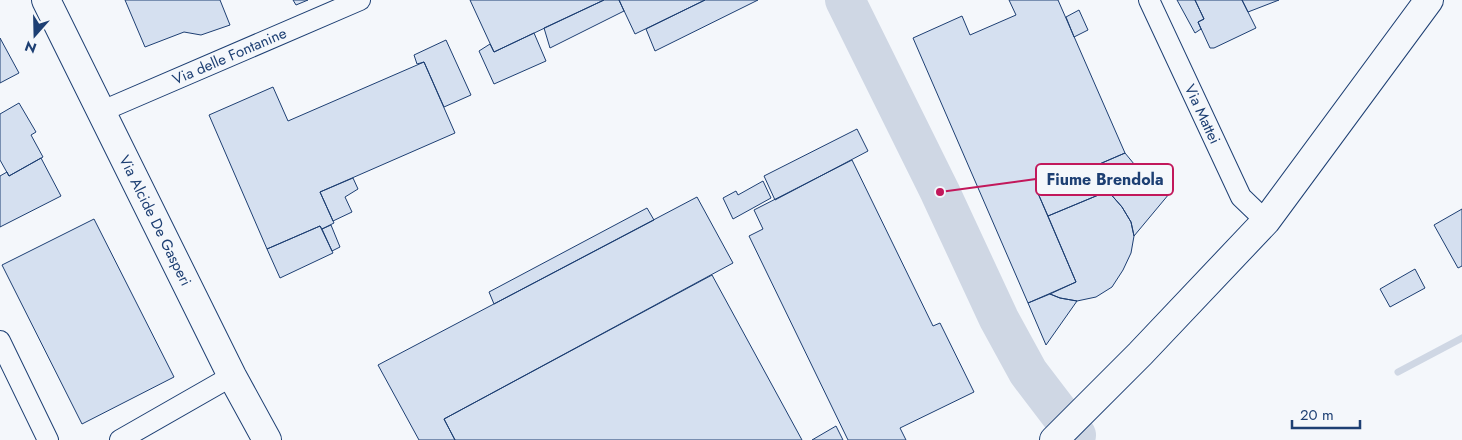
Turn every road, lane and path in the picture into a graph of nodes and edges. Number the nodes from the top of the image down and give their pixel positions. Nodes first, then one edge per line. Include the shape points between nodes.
1 (46, 0) edge
2 (360, 0) edge
3 (1149, 0) edge
4 (1429, 0) edge
5 (100, 112) junction
6 (1266, 221) junction
7 (0, 341) edge
8 (232, 376) junction
9 (48, 440) edge
10 (120, 440) edge
11 (267, 440) edge
12 (1054, 440) edge

1 - 5 main road, Via Alcide De Gasperi
2 - 5 street, Via delle Fontanine
3 - 6 street, Via Mattei via 1241,197
4 - 6 main road
5 - 8 main road, Via Alcide De Gasperi
6 - 12 main road
7 - 9 street
8 - 10 street
8 - 11 main road, Via Alcide De Gasperi

